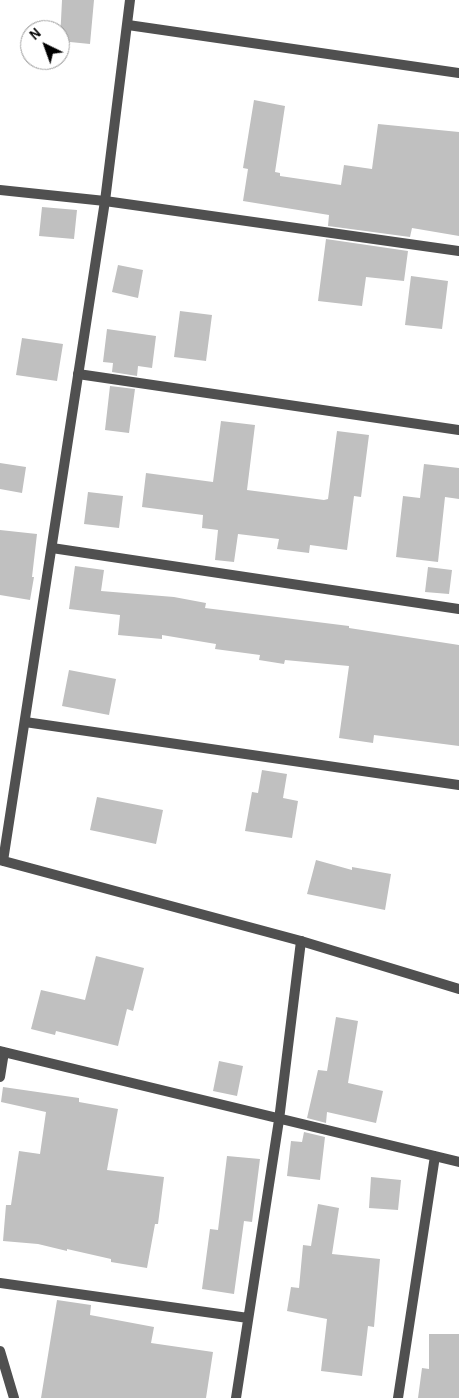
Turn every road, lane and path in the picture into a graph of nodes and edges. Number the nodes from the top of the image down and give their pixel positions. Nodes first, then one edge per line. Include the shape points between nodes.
1 (130, 0) edge
2 (128, 25) junction
3 (459, 73) edge
4 (0, 190) edge
5 (105, 201) junction
6 (459, 251) edge
7 (78, 374) junction
8 (459, 430) edge
9 (52, 548) junction
10 (459, 609) edge
11 (25, 722) junction
12 (459, 785) edge
13 (2, 860) edge
14 (301, 941) junction
15 (459, 988) edge
16 (2, 1051) edge
17 (0, 1077) edge
18 (279, 1120) junction
19 (435, 1156) junction
20 (459, 1162) edge
21 (0, 1283) edge
22 (248, 1318) junction
23 (0, 1352) edge
24 (14, 1398) edge
25 (236, 1398) edge
26 (398, 1398) edge

1 - 2 street
2 - 3 street
2 - 5 street
4 - 5 street
5 - 6 street
5 - 7 street
7 - 8 street
7 - 9 street
9 - 10 street
9 - 11 street
11 - 12 street
11 - 13 street
13 - 14 street
14 - 15 street
14 - 18 street
16 - 17 street
16 - 18 street
18 - 19 street
18 - 22 street
19 - 20 street
19 - 26 street
21 - 22 street
22 - 25 street
23 - 24 street

